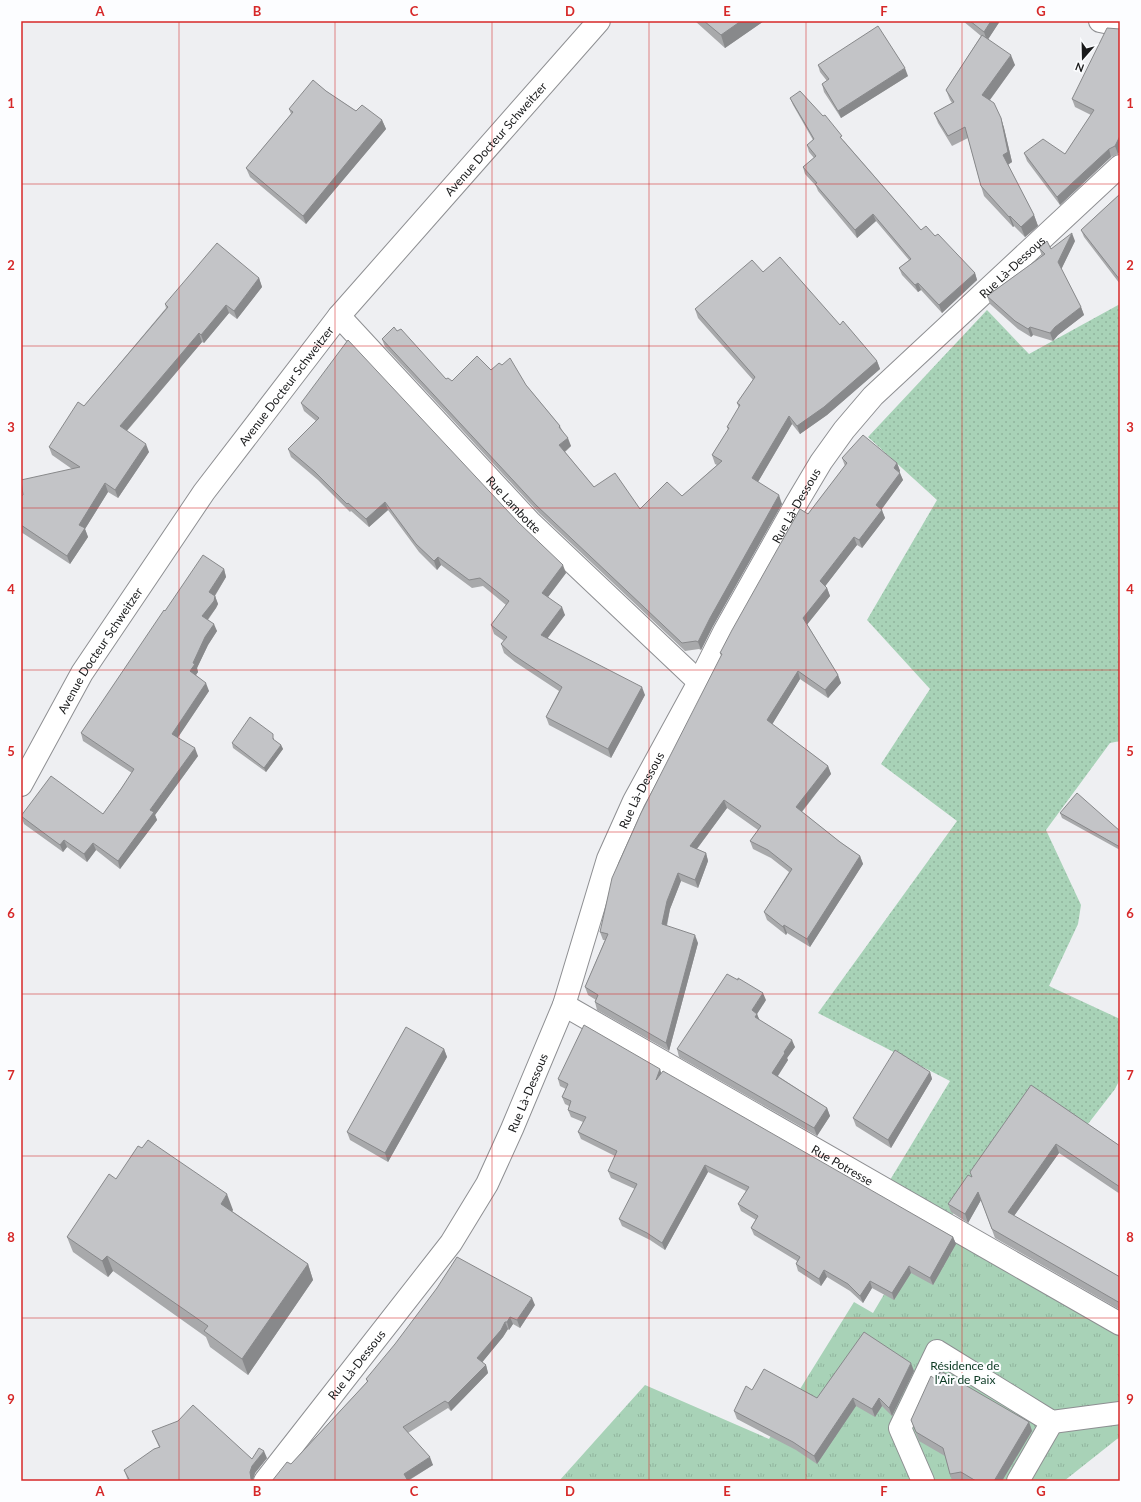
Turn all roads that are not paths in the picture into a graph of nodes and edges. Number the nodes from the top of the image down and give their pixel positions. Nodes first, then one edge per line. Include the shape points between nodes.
1 (599, 21) edge
2 (1100, 21) edge
3 (1120, 25) edge
4 (1120, 166) edge
5 (339, 316) junction
6 (699, 682) junction
7 (21, 785) edge
8 (564, 1005) junction
9 (1120, 1324) edge
10 (1120, 1413) edge
11 (1052, 1422) junction
12 (265, 1481) edge
13 (923, 1481) edge
14 (1018, 1481) edge

1 - 5 street, Avenue Docteur Schweitzer
2 - 3 street
4 - 6 street, Rue Là-Dessous via 873,396 844,430 792,510
5 - 6 street, Rue Lambotte via 530,522
5 - 7 street, Avenue Docteur Schweitzer via 204,492 82,673
6 - 8 street, Rue Là-Dessous via 634,801 608,859
8 - 9 street, Rue Potresse
8 - 12 street, Rue Là-Dessous via 487,1184 451,1243
10 - 11 street
11 - 13 street via 937,1351 900,1428
11 - 14 street

